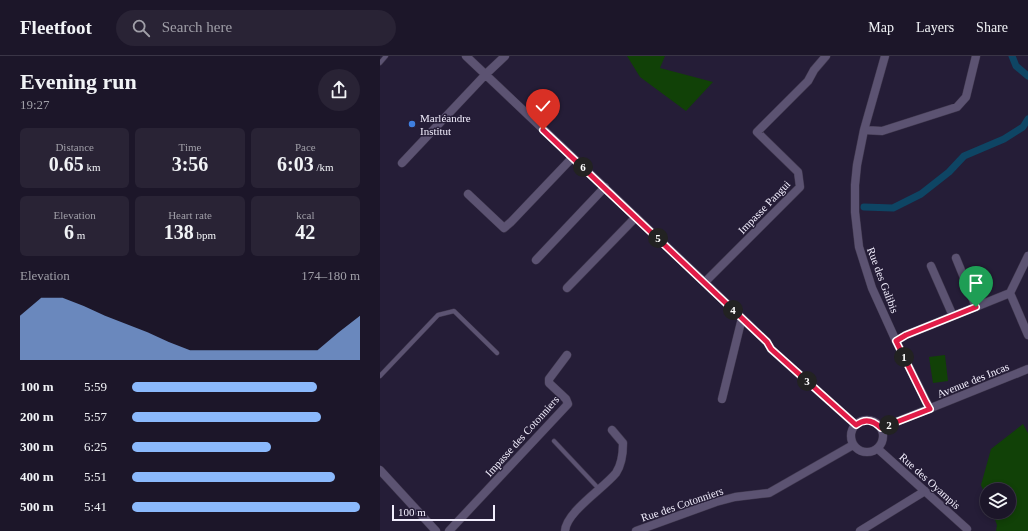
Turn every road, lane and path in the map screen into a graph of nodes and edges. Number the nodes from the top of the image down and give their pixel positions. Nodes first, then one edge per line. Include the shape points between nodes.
1 (386, 56) edge
2 (466, 56) edge
3 (505, 56) edge
4 (826, 56) edge
5 (885, 56) edge
6 (976, 56) edge
7 (380, 63) edge
8 (486, 74) junction
9 (864, 130) junction
10 (572, 158) junction
11 (402, 163) dead end
12 (605, 188) junction
13 (468, 194) dead end
14 (636, 217) junction
15 (1028, 256) edge
16 (956, 258) dead end
17 (536, 260) dead end
18 (931, 266) dead end
19 (707, 284) junction
20 (567, 288) dead end
21 (1010, 293) junction
22 (976, 307) junction
23 (953, 316) junction
24 (742, 318) junction
25 (1028, 335) edge
26 (896, 341) junction
27 (497, 353) dead end
28 (567, 355) dead end
29 (1028, 369) edge
30 (380, 376) edge
31 (722, 399) dead end
32 (930, 409) junction
33 (856, 425) junction
34 (881, 428) junction
35 (612, 430) dead end
36 (554, 441) dead end
37 (853, 445) junction
38 (878, 449) junction
39 (380, 470) edge
40 (599, 488) junction
41 (925, 491) junction
42 (967, 529) dead end
43 (436, 531) edge
44 (449, 531) edge
45 (565, 531) edge
46 (636, 531) edge
47 (860, 531) edge

1 - 7 lane
2 - 8 street
3 - 8 street
4 - 19 street, Impasse Pangui via 808,81 757,132 798,172 800,188
5 - 9 street, Rue des Galibis
6 - 9 street via 966,97 957,107 882,131
8 - 10 street
8 - 11 street
9 - 26 street, Rue des Galibis via 855,185 859,247 872,288
10 - 12 street
10 - 13 street via 504,228
12 - 14 street
12 - 17 street
14 - 19 street
14 - 20 street
15 - 21 street
16 - 22 street
18 - 23 street
19 - 24 street
21 - 22 street
21 - 25 street
22 - 23 street
23 - 26 street
24 - 31 street
24 - 33 street via 771,349
26 - 32 street, Rue des Galibis
27 - 30 lane via 454,311 438,315
28 - 44 street, Impasse des Cotonniers via 549,379 549,383 568,404
29 - 32 street, Avenue des Incas
32 - 34 street, Avenue des Incas
33 - 34 street via 866,420
33 - 37 street via 852,432
34 - 38 street via 883,437
35 - 40 street via 623,443 621,463 616,473
36 - 40 lane
37 - 38 street via 862,452
37 - 46 street, Rue des Cotonniers via 769,493 716,502
38 - 41 street, Rue des Oyampis
39 - 43 street
40 - 45 street via 572,516 565,526
41 - 42 street, Rue des Oyampis
41 - 47 street

